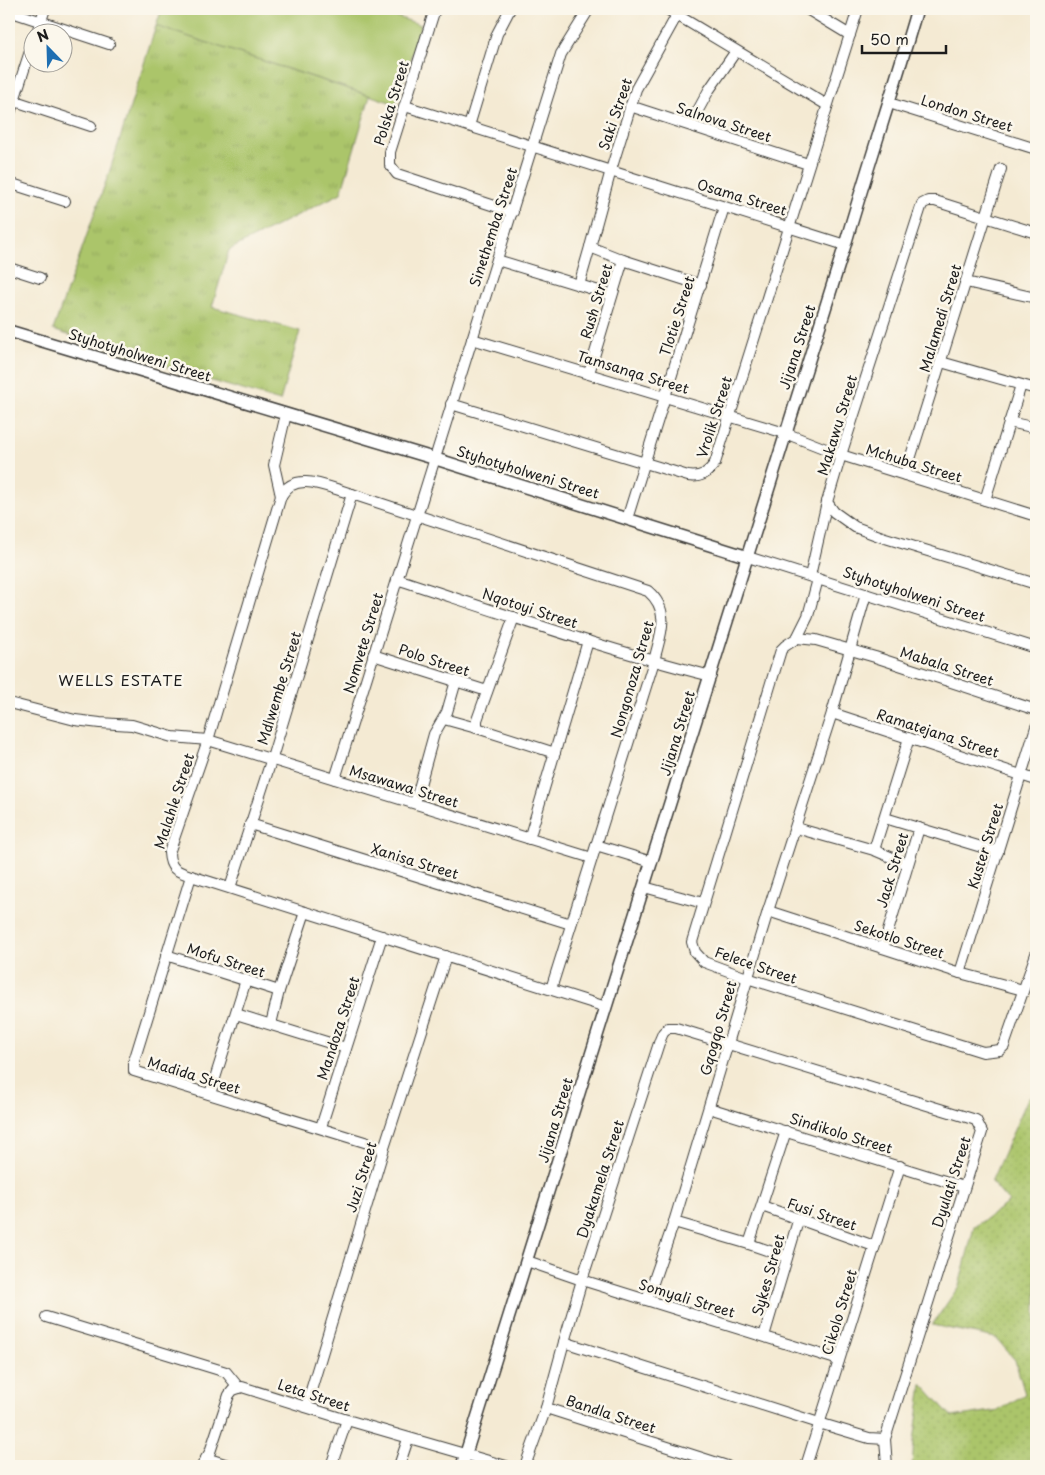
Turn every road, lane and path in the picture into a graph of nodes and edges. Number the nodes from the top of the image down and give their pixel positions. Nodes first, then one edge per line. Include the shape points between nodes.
1 (45, 9) edge
2 (435, 9) edge
3 (510, 9) edge
4 (589, 9) edge
5 (667, 9) edge
6 (807, 9) edge
7 (858, 9) edge
8 (916, 9) edge
9 (9, 11) edge
10 (678, 16) junction
11 (41, 21) junction
12 (850, 36) junction
13 (109, 44) dead end
14 (736, 51) junction
15 (22, 71) edge
16 (11, 99) edge
17 (889, 103) junction
18 (406, 106) junction
19 (630, 106) junction
20 (827, 106) junction
21 (9, 116) edge
22 (690, 125) junction
23 (91, 126) dead end
24 (469, 126) junction
25 (533, 147) junction
26 (1036, 149) edge
27 (808, 164) junction
28 (1001, 169) dead end
29 (611, 170) junction
30 (9, 183) edge
31 (65, 201) dead end
32 (724, 207) junction
33 (513, 212) junction
34 (987, 217) junction
35 (789, 227) junction
36 (1036, 233) edge
37 (845, 245) junction
38 (590, 247) junction
39 (497, 260) junction
40 (623, 260) junction
41 (9, 268) edge
42 (40, 278) dead end
43 (966, 282) junction
44 (578, 285) junction
45 (701, 285) junction
46 (612, 295) junction
47 (1036, 298) edge
48 (9, 331) edge
49 (472, 338) junction
50 (941, 362) junction
51 (589, 373) junction
52 (1021, 385) junction
53 (1036, 389) edge
54 (666, 397) junction
55 (452, 404) junction
56 (286, 414) junction
57 (729, 416) junction
58 (1009, 422) junction
59 (1036, 428) edge
60 (786, 433) junction
61 (841, 455) junction
62 (436, 459) junction
63 (644, 462) junction
64 (905, 475) junction
65 (352, 494) junction
66 (280, 496) junction
67 (985, 500) junction
68 (827, 502) junction
69 (418, 515) junction
70 (1036, 516) edge
71 (627, 519) junction
72 (748, 557) junction
73 (814, 578) junction
74 (397, 579) junction
75 (1036, 584) edge
76 (866, 594) junction
77 (514, 617) junction
78 (798, 638) junction
79 (588, 642) junction
80 (1036, 648) edge
81 (849, 649) junction
82 (373, 655) junction
83 (654, 662) junction
84 (710, 676) junction
85 (456, 681) junction
86 (487, 691) junction
87 (9, 703) edge
88 (1036, 710) edge
89 (832, 713) junction
90 (444, 719) junction
91 (1036, 727) edge
92 (477, 728) junction
93 (909, 738) junction
94 (208, 740) junction
95 (555, 753) junction
96 (272, 758) junction
97 (1021, 775) junction
98 (335, 779) junction
99 (1036, 780) edge
100 (415, 803) junction
101 (885, 818) junction
102 (250, 824) junction
103 (796, 828) junction
104 (919, 828) junction
105 (529, 839) junction
106 (596, 845) junction
107 (874, 850) junction
108 (998, 852) junction
109 (592, 858) junction
110 (652, 862) junction
111 (907, 864) junction
112 (191, 876) junction
113 (644, 887) junction
114 (230, 888) junction
115 (703, 904) junction
116 (768, 911) junction
117 (306, 912) junction
118 (571, 924) junction
119 (382, 936) junction
120 (883, 948) junction
121 (1036, 954) edge
122 (166, 955) junction
123 (446, 956) junction
124 (960, 973) junction
125 (747, 978) junction
126 (246, 980) junction
127 (1029, 984) edge
128 (551, 989) junction
129 (279, 991) junction
130 (606, 1007) junction
131 (236, 1014) junction
132 (271, 1024) junction
133 (668, 1028) joint
134 (728, 1045) junction
135 (346, 1048) junction
136 (210, 1094) junction
137 (709, 1108) junction
138 (321, 1127) junction
139 (786, 1131) junction
140 (384, 1148) junction
141 (900, 1166) junction
142 (964, 1187) junction
143 (762, 1206) junction
144 (798, 1221) junction
145 (674, 1222) junction
146 (749, 1244) junction
147 (874, 1246) junction
148 (787, 1258) junction
149 (527, 1260) junction
150 (582, 1280) junction
151 (647, 1300) junction
152 (46, 1317) dead end
153 (764, 1336) junction
154 (564, 1342) junction
155 (839, 1360) junction
156 (240, 1388) junction
157 (306, 1407) junction
158 (546, 1408) junction
159 (347, 1420) junction
160 (819, 1423) junction
161 (408, 1438) junction
162 (885, 1439) junction
163 (464, 1461) edge
164 (204, 1462) edge
165 (231, 1466) edge
166 (332, 1466) edge
167 (399, 1466) edge
168 (506, 1466) edge
169 (525, 1466) edge
170 (728, 1466) edge
171 (806, 1466) edge
172 (887, 1466) edge

1 - 11 street
2 - 18 street, Polska Street
3 - 24 street via 497,34
4 - 25 street, Sinethemba Street via 561,54
5 - 10 street
6 - 12 street
7 - 12 street, Osama Street
8 - 17 street, Jijana Street
9 - 11 street
10 - 14 street
10 - 19 street, Saki Street via 636,89
11 - 13 street
12 - 20 street, Osama Street
14 - 20 street
14 - 22 street
15 - 16 street
16 - 21 street
16 - 23 street
17 - 26 street, London Street
17 - 37 street, Jijana Street
18 - 24 street, Osama Street
18 - 33 street, Polska Street via 390,152 392,170
19 - 22 street, Salnova Street
19 - 29 street, Saki Street
20 - 27 street, Osama Street
22 - 27 street, Salnova Street
24 - 25 street, Osama Street
25 - 29 street, Osama Street
25 - 33 street, Sinethemba Street
27 - 35 street, Osama Street
28 - 34 street, Malamedi Street
29 - 32 street, Osama Street
29 - 38 street, Rush Street
30 - 31 street
32 - 35 street, Osama Street
32 - 45 street, Tlotie Street
33 - 39 street, Sinethemba Street
34 - 36 street
34 - 43 street, Malamedi Street
34 - 61 street, Makawu Street via 935,201 922,204
35 - 37 street
35 - 57 street, Vrolik Street
37 - 60 street, Jijana Street
38 - 40 street, Rush Street
38 - 44 street
39 - 44 street
39 - 49 street, Sinethemba Street
40 - 45 street
40 - 46 street, Rush Street
41 - 42 street
43 - 47 street
43 - 50 street, Malamedi Street
44 - 46 street
45 - 54 street, Tlotie Street
46 - 51 street, Rush Street
48 - 56 street, Styhotyholweni Street
49 - 51 street, Tamsanqa Street
49 - 55 street, Sinethemba Street
50 - 52 street
50 - 64 street, Malamedi Street
51 - 54 street, Tamsanqa Street
52 - 53 street
52 - 58 street
54 - 57 street, Tamsanqa Street
54 - 63 street, Tlotie Street
55 - 62 street, Sinethemba Street
55 - 63 street, Vrolik Street
56 - 62 street, Styhotyholweni Street
56 - 66 street via 274,465
57 - 60 street, Tamsanqa Street
57 - 63 street, Vrolik Street via 715,463 704,474 695,477
58 - 59 street
58 - 67 street
60 - 61 street, Mchuba Street
60 - 72 street, Jijana Street
61 - 64 street, Mchuba Street
61 - 68 street, Makawu Street
62 - 69 street, Nomvete Street
62 - 71 street, Styhotyholweni Street
63 - 71 street, Tlotie Street
64 - 67 street, Mchuba Street
65 - 66 street via 304,480 290,485
65 - 69 street, Nongonoza Street
65 - 96 street, Mdlwembe Street
66 - 94 street, Malahle Street
67 - 70 street, Mchuba Street
68 - 73 street, Makawu Street
68 - 75 street via 834,512 856,527
69 - 74 street, Nomvete Street
69 - 83 street, Nongonoza Street via 648,591 656,598 664,619
71 - 72 street, Styhotyholweni Street
72 - 73 street, Styhotyholweni Street
72 - 84 street, Jijana Street
73 - 76 street, Styhotyholweni Street
73 - 78 street, Makawu Street via 808,616
74 - 77 street, Nqotoyi Street
74 - 82 street, Nomvete Street
76 - 80 street, Styhotyholweni Street
76 - 81 street, Gqogqo Street
77 - 79 street, Nqotoyi Street
77 - 86 street
78 - 81 street
78 - 115 street, Felece Street via 781,650
79 - 83 street, Nqotoyi Street
79 - 95 street
81 - 88 street, Mabala Street
81 - 89 street, Gqogqo Street
82 - 85 street, Polo Street
82 - 98 street, Nomvete Street
83 - 84 street, Nqotoyi Street
83 - 106 street, Nongonoza Street
84 - 110 street, Jijana Street
85 - 86 street, Polo Street
85 - 90 street
86 - 92 street
87 - 94 street, Msawawa Street via 75,720 132,725 172,737
89 - 93 street, Ramatejana Street
89 - 103 street, Gqogqo Street
90 - 92 street
90 - 100 street via 434,734
91 - 97 street, Kuster Street
92 - 95 street
93 - 97 street, Ramatejana Street
93 - 101 street, Jack Street
94 - 96 street, Msawawa Street
94 - 112 street, Malahle Street via 169,853 173,868
95 - 105 street
96 - 98 street, Msawawa Street
96 - 102 street, Mdlwembe Street
97 - 99 street, Ramatejana Street
97 - 108 street, Kuster Street
98 - 100 street, Msawawa Street
100 - 105 street, Msawawa Street
101 - 104 street
101 - 107 street, Jack Street
102 - 114 street, Mdlwembe Street
102 - 118 street, Xanisa Street
103 - 107 street
103 - 116 street, Gqogqo Street
104 - 108 street
104 - 111 street, Jack Street
105 - 109 street, Msawawa Street
106 - 109 street, Nongonoza Street
106 - 110 street
107 - 111 street
108 - 124 street, Kuster Street
109 - 118 street, Nongonoza Street
110 - 113 street, Jijana Street
111 - 120 street, Jack Street
112 - 114 street, Malahle Street
112 - 122 street, Madida Street
113 - 115 street
113 - 130 street, Jijana Street
114 - 117 street, Malahle Street
115 - 125 street, Felece Street via 692,942 695,952 704,962
116 - 120 street, Sekotlo Street
116 - 125 street, Gqogqo Street
117 - 119 street, Malahle Street
117 - 129 street
118 - 128 street, Nongonoza Street
119 - 123 street, Malahle Street
119 - 135 street, Mandoza Street
120 - 124 street, Sekotlo Street
121 - 127 street, Felece Street
122 - 126 street, Mofu Street
122 - 136 street, Madida Street via 134,1061 134,1071
123 - 128 street, Malahle Street
123 - 140 street, Juzi Street
124 - 127 street, Sekotlo Street
125 - 127 street, Felece Street via 983,1052 1000,1050 1004,1046
125 - 134 street, Gqogqo Street
126 - 129 street, Mofu Street
126 - 131 street
128 - 130 street, Malahle Street
129 - 132 street
130 - 149 street, Jijana Street
131 - 132 street
131 - 136 street
132 - 135 street
133 - 134 street, Dyulati Street
133 - 150 street, Dyakamela Street via 660,1040
134 - 137 street, Gqogqo Street
134 - 142 street, Dyulati Street via 976,1120 982,1132
135 - 138 street, Mandoza Street
136 - 138 street, Madida Street
137 - 139 street, Sindikolo Street
137 - 145 street, Gqogqo Street
138 - 140 street, Madida Street
139 - 141 street, Sindikolo Street
139 - 143 street, Sykes Street
140 - 157 street, Juzi Street
141 - 142 street, Sindikolo Street
141 - 147 street, Cikolo Street
142 - 162 street, Dyulati Street
143 - 144 street, Fusi Street
143 - 146 street, Sykes Street
144 - 147 street, Fusi Street
144 - 148 street, Sykes Street
145 - 146 street
145 - 151 street, Gqogqo Street
146 - 148 street
147 - 155 street, Cikolo Street
148 - 153 street, Sykes Street
149 - 150 street, Somyali Street
149 - 163 street, Jijana Street
150 - 151 street, Somyali Street
150 - 154 street, Dyakamela Street
151 - 153 street, Somyali Street
152 - 156 street via 226,1372
153 - 155 street, Somyali Street
154 - 158 street, Dyakamela Street
154 - 160 street
155 - 160 street, Cikolo Street
156 - 157 street, Leta Street
156 - 164 street via 229,1395
157 - 159 street, Leta Street
158 - 169 street, Bandla Street
158 - 170 street, Bandla Street
159 - 161 street, Leta Street
159 - 166 street
160 - 162 street via 870,1438
160 - 171 street, Cikolo Street
161 - 163 street, Leta Street
161 - 167 street
162 - 172 street
163 - 168 street, Leta Street
164 - 165 street

